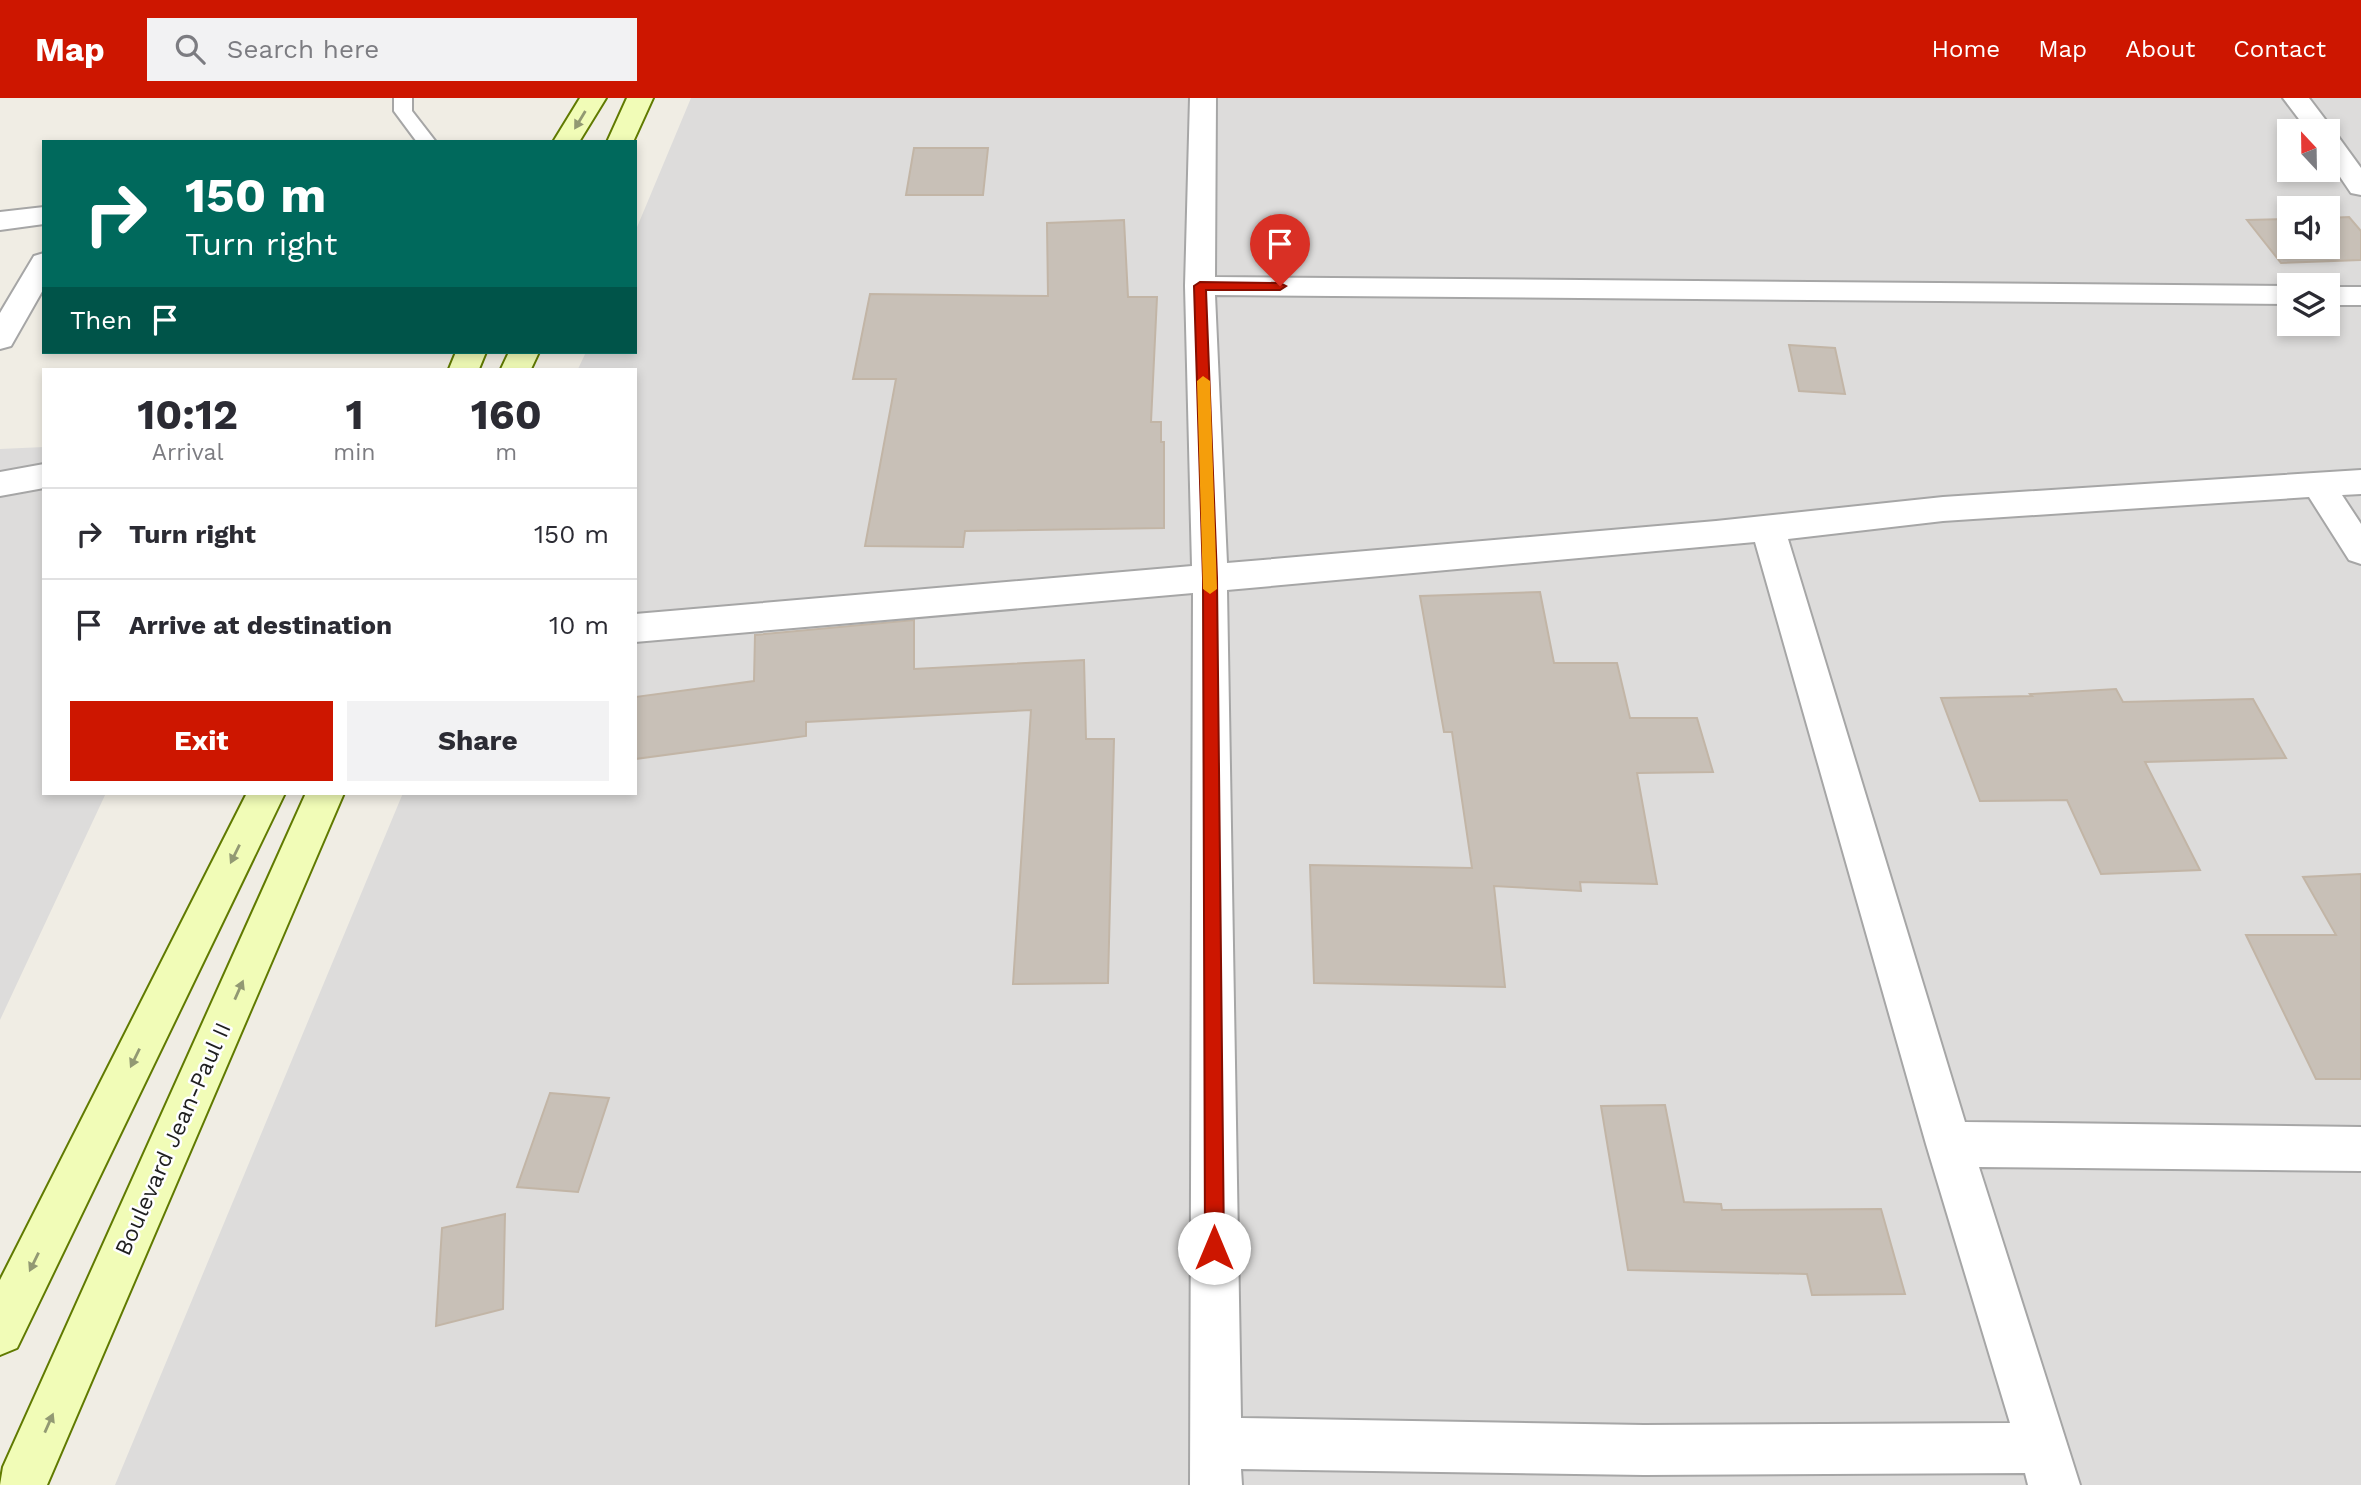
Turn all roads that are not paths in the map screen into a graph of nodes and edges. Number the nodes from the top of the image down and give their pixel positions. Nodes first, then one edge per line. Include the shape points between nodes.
1 (403, 98) edge
2 (593, 98) edge
3 (640, 98) edge
4 (1203, 98) edge
5 (2296, 98) edge
6 (2312, 119) edge
7 (425, 140) edge
8 (567, 140) edge
9 (621, 140) edge
10 (2340, 158) edge
11 (2361, 187) edge
12 (42, 215) edge
13 (0, 220) edge
14 (42, 266) edge
15 (1200, 286) junction
16 (2277, 295) edge
17 (2340, 296) edge
18 (2361, 296) edge
19 (0, 339) edge
20 (42, 476) edge
21 (2361, 482) edge
22 (0, 484) edge
23 (2318, 484) junction
24 (1768, 529) junction
25 (2361, 551) edge
26 (1210, 578) junction
27 (637, 628) edge
28 (265, 795) edge
29 (324, 795) edge
30 (1949, 1143) junction
31 (2361, 1149) edge
32 (0, 1331) edge
33 (1216, 1464) edge
34 (2048, 1466) edge
35 (21, 1485) edge

1 - 7 lane via 403,111
2 -> 8 main road
3 - 9 main road
4 - 15 street
5 - 6 street
10 - 11 street
12 - 13 street
14 - 19 street
15 - 16 street
15 - 26 street
17 - 18 street
20 - 22 street
21 - 23 street
23 - 24 street via 1943,509
23 - 25 street
24 - 26 street
24 - 30 street
26 - 27 street
26 - 33 street
28 -> 32 main road
35 -> 29 main road, Boulevard Jean-Paul II
30 - 31 street
30 - 34 street
33 - 34 street via 1644,1450

